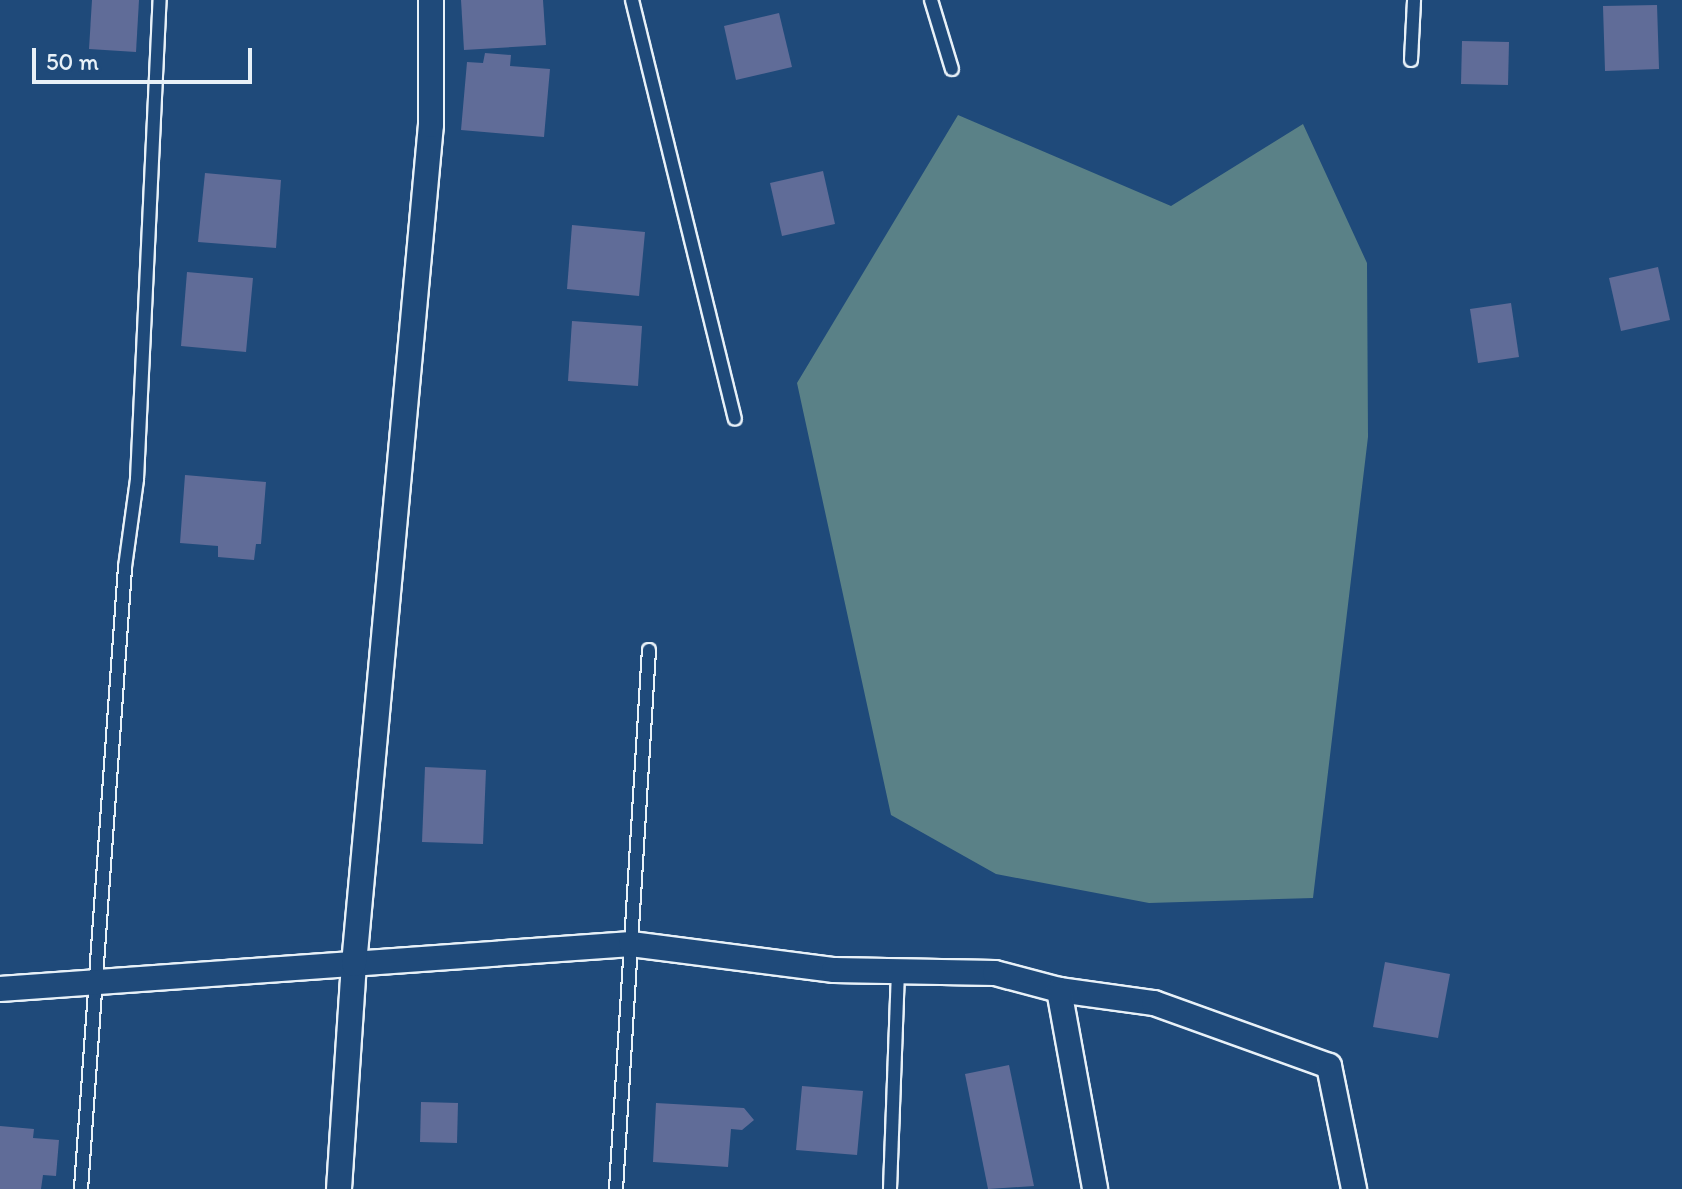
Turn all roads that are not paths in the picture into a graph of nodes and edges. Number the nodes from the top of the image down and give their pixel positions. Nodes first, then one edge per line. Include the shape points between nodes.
1 (160, 0) edge
2 (431, 0) edge
3 (632, 0) edge
4 (931, 0) edge
5 (1414, 0) edge
6 (1411, 60) dead end
7 (952, 69) dead end
8 (735, 418) dead end
9 (649, 650) dead end
10 (631, 944) junction
11 (354, 964) junction
12 (898, 969) junction
13 (95, 985) junction
14 (0, 989) edge
15 (1059, 990) junction
16 (81, 1189) edge
17 (339, 1189) edge
18 (616, 1189) edge
19 (890, 1189) edge
20 (1095, 1189) edge
21 (1354, 1189) edge

1 - 13 lane via 137,479 125,567
2 - 11 street via 431,125
3 - 8 lane
4 - 7 lane
5 - 6 lane
9 - 10 lane
10 - 11 street
10 - 12 street via 834,970
10 - 18 lane
11 - 13 street
11 - 17 street
12 - 15 street via 995,973
12 - 19 lane
13 - 14 street
13 - 16 lane
15 - 20 street
15 - 21 street via 1154,1003 1329,1066

